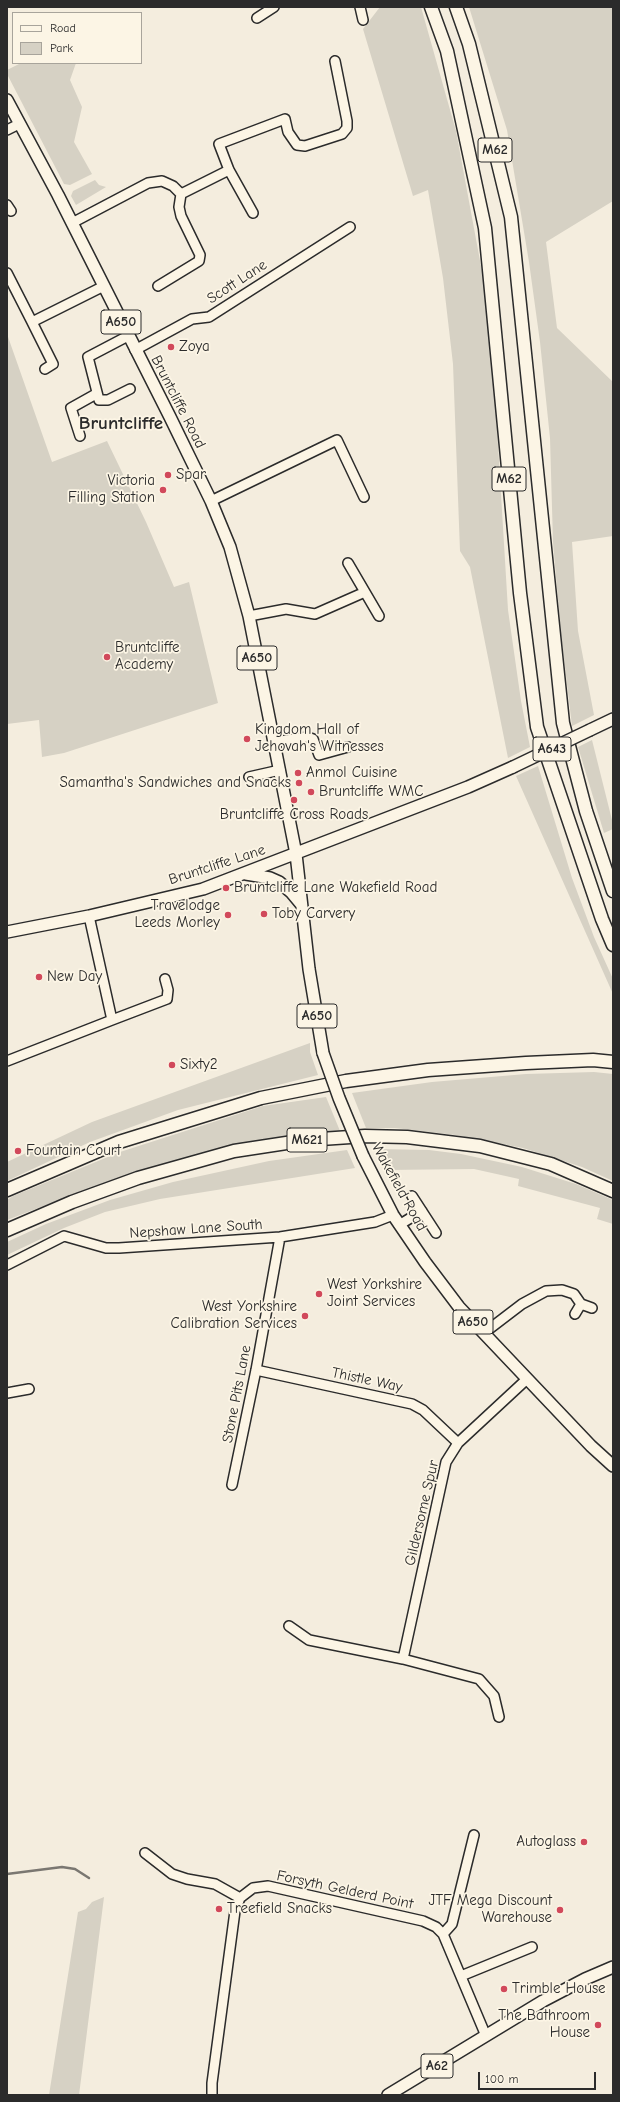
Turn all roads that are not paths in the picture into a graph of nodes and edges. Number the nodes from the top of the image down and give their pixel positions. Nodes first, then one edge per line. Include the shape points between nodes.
1 (274, 7) edge
2 (360, 7) edge
3 (431, 7) edge
4 (456, 7) edge
5 (257, 18) dead end
6 (364, 20) dead end
7 (335, 61) dead end
8 (7, 100) edge
9 (19, 124) junction
10 (7, 130) edge
11 (229, 170) junction
12 (181, 194) junction
13 (252, 213) dead end
14 (72, 223) junction
15 (350, 227) dead end
16 (7, 273) edge
17 (104, 286) junction
18 (158, 286) dead end
19 (32, 322) junction
20 (128, 336) junction
21 (135, 350) junction
22 (52, 365) dead end
23 (130, 389) dead end
24 (96, 394) junction
25 (80, 436) dead end
26 (364, 497) dead end
27 (211, 501) junction
28 (348, 563) dead end
29 (364, 592) junction
30 (249, 616) junction
31 (379, 616) dead end
32 (613, 719) edge
33 (274, 742) junction
34 (348, 747) dead end
35 (280, 770) junction
36 (248, 777) dead end
37 (296, 854) junction
38 (243, 874) junction
39 (613, 891) edge
40 (302, 905) junction
41 (88, 916) junction
42 (7, 932) edge
43 (613, 945) edge
44 (164, 979) dead end
45 (112, 1020) junction
46 (7, 1061) edge
47 (613, 1062) edge
48 (7, 1190) edge
49 (613, 1192) edge
50 (412, 1196) dead end
51 (422, 1211) junction
52 (393, 1215) junction
53 (400, 1225) junction
54 (7, 1230) edge
55 (436, 1233) dead end
56 (280, 1237) junction
57 (7, 1265) edge
58 (581, 1304) junction
59 (592, 1308) dead end
60 (574, 1314) dead end
61 (484, 1333) junction
62 (256, 1370) junction
63 (527, 1379) junction
64 (29, 1389) dead end
65 (7, 1393) edge
66 (458, 1443) junction
67 (613, 1466) edge
68 (232, 1485) dead end
69 (289, 1626) dead end
70 (403, 1659) junction
71 (499, 1717) dead end
72 (474, 1835) dead end
73 (145, 1853) dead end
74 (240, 1898) junction
75 (443, 1934) junction
76 (532, 1947) dead end
77 (613, 1961) edge
78 (613, 1967) edge
79 (461, 1976) junction
80 (585, 1979) junction
81 (486, 2036) junction
82 (212, 2095) edge
83 (388, 2095) edge

1 - 5 street
2 - 6 street
3 - 43 highway, M62 via 447,51 485,228 519,586 537,727
4 - 39 highway, M62 via 469,44 511,218 563,723 586,811
7 - 11 street via 347,121 347,128 342,134 305,146 297,144 288,132 285,119 219,144
8 - 9 main road, Bruntcliffe Road / A650
9 - 10 street
9 - 14 main road, Bruntcliffe Road / A650
11 - 12 street
11 - 13 street
12 - 14 street via 174,186 162,181 148,183
12 - 18 street via 181,216 200,255 199,261
14 - 17 main road, Bruntcliffe Road / A650
15 - 21 street, Scott Lane via 209,317 192,319
16 - 19 street
17 - 19 street
17 - 20 main road, Bruntcliffe Road / A650
19 - 22 street
20 - 21 main road, Bruntcliffe Road / A650
20 - 24 street via 88,357
21 - 27 main road, Bruntcliffe Road / A650
23 - 24 street via 108,400 99,400
24 - 25 street via 71,408
26 - 27 street via 337,440
27 - 30 main road, Bruntcliffe Road / A650 via 230,547
28 - 29 street
29 - 30 street via 315,614 286,609
29 - 31 street
30 - 33 main road, Bruntcliffe Road / A650
32 - 37 main road, A643, bridge via 468,787
33 - 34 street via 307,737 313,739 319,755
33 - 35 main road, Bruntcliffe Road / A650
35 - 36 street
35 - 37 main road, Bruntcliffe Road / A650
37 - 38 main road, Bruntcliffe Lane / A643
37 - 40 main road, Wakefield Road / A650
38 - 40 main road via 258,875 279,882
38 - 41 main road, Bruntcliffe Lane / A643 via 203,888
40 - 52 main road, Wakefield Road / A650, bridge via 309,969 323,1053 363,1156
41 - 42 main road, Bruntcliffe Lane / A643
41 - 45 street
44 - 45 street via 168,990 167,999
45 - 46 street
47 - 48 highway via 593,1060 428,1070 346,1081 261,1098 119,1142
49 - 54 highway, M621 via 551,1164 480,1146 360,1136 306,1140 234,1151 138,1178 72,1202
50 - 51 street
51 - 53 street
51 - 55 street
52 - 53 main road, Wakefield Road / A650
52 - 56 street, Nepshaw Lane South via 375,1222
53 - 61 main road, Wakefield Road / A650 via 459,1307
56 - 57 street, Nepshaw Lane South via 106,1248 64,1236
56 - 62 street, Stone Pits Lane
58 - 59 street
58 - 60 street
58 - 61 street via 574,1294 562,1290 546,1291 522,1304
61 - 63 main road, Wakefield Road / A650
62 - 66 street, Thistle Way via 412,1404 423,1410
62 - 68 street, Stone Pits Lane
63 - 66 street, Gildersome Spur
63 - 67 main road, Wakefield Road / A650
64 - 65 street
66 - 70 street, Gildersome Spur via 446,1462
69 - 70 street via 309,1640
70 - 71 street via 479,1678 494,1696
72 - 75 street via 452,1924
73 - 74 street via 172,1874 215,1884
74 - 75 street, Forsyth Gelderd Point via 253,1888 268,1886 423,1921 436,1927
74 - 82 street via 234,1911
75 - 79 street
76 - 79 street
77 - 80 main road, A62
78 - 80 main road, A62
79 - 81 street
80 - 81 main road, A62
81 - 83 main road, A62

